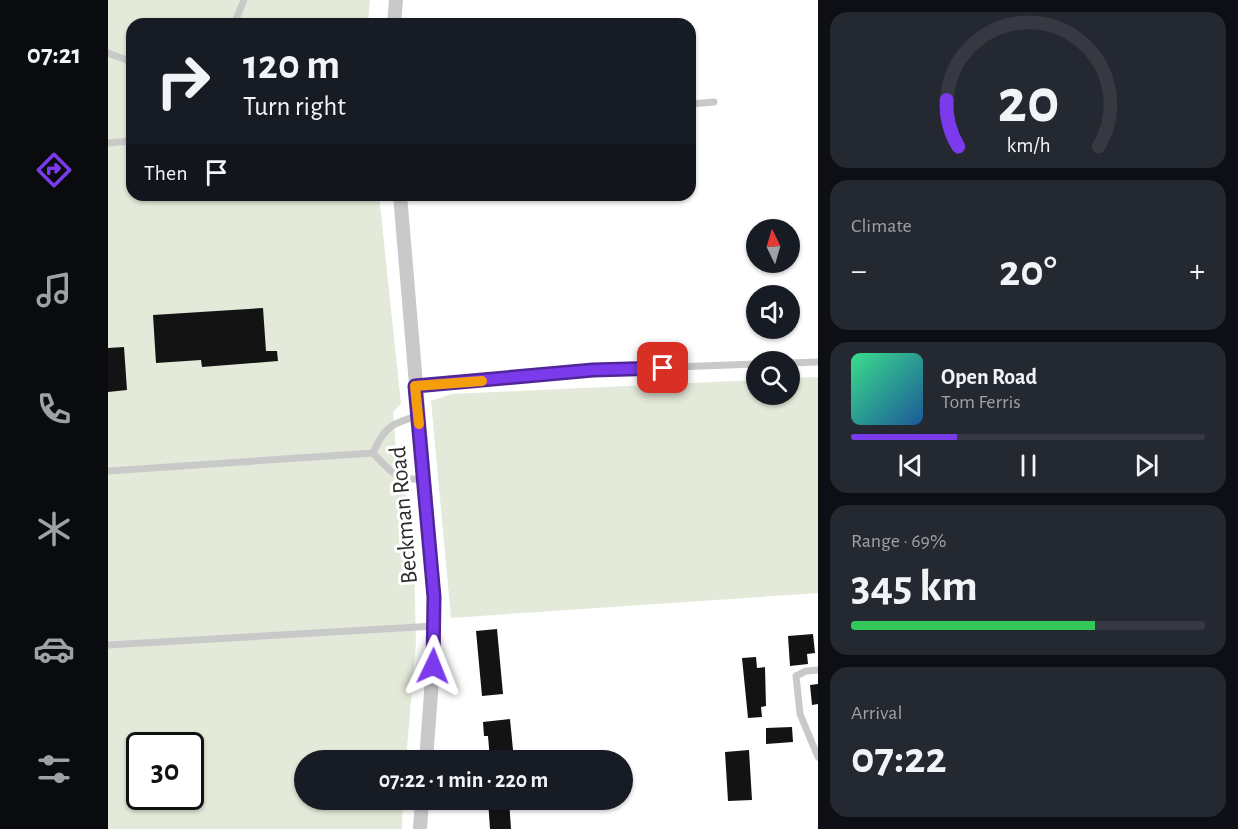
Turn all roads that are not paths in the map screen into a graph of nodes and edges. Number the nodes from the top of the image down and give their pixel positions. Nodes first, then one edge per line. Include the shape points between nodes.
1 (244, 0) edge
2 (396, 0) edge
3 (236, 18) edge
4 (394, 18) edge
5 (108, 53) edge
6 (126, 60) edge
7 (714, 102) dead end
8 (696, 104) edge
9 (126, 142) edge
10 (108, 143) edge
11 (400, 201) edge
12 (818, 362) edge
13 (800, 363) edge
14 (746, 364) edge
15 (415, 386) junction
16 (418, 416) junction
17 (373, 453) junction
18 (108, 471) edge
19 (424, 480) junction
20 (435, 626) junction
21 (108, 645) edge
22 (818, 670) edge
23 (427, 750) edge
24 (818, 756) edge
25 (421, 810) edge
26 (420, 829) edge

1 - 3 lane
2 - 4 street
5 - 6 lane
7 - 8 lane
9 - 10 lane
11 - 15 street, Beckman Road
12 - 13 lane
14 - 15 lane via 593,370
15 - 16 street, Beckman Road
16 - 17 lane via 396,422 381,434
16 - 19 street, Beckman Road
17 - 18 lane
17 - 19 lane via 402,480
19 - 20 street, Beckman Road
20 - 21 lane
20 - 23 street, Beckman Road
22 - 24 lane via 806,670 796,676 800,714
25 - 26 street

